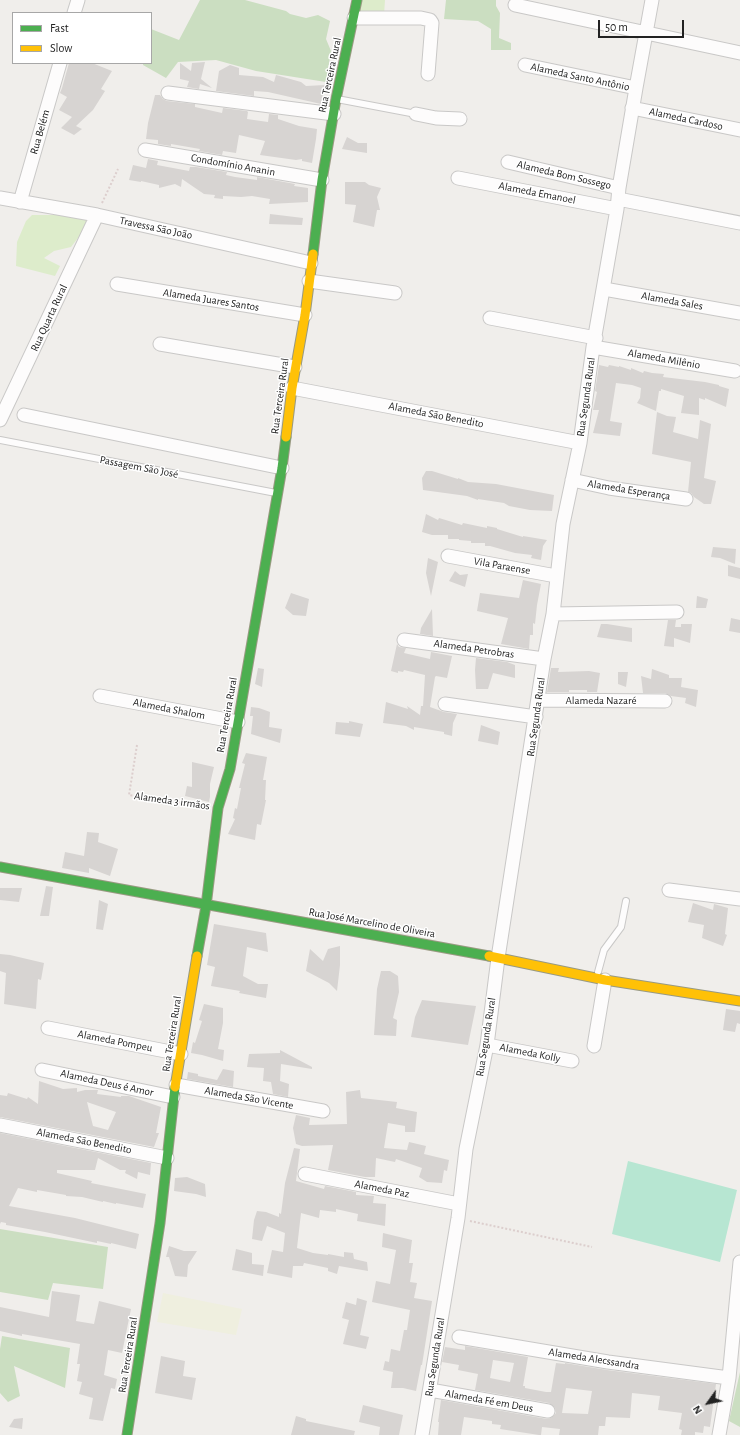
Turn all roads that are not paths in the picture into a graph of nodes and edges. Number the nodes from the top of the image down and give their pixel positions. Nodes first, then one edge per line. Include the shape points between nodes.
1 (78, 0) edge
2 (357, 0) edge
3 (652, 0) edge
4 (516, 5) dead end
5 (74, 12) edge
6 (354, 18) junction
7 (645, 32) junction
8 (740, 53) edge
9 (60, 64) edge
10 (525, 65) dead end
11 (428, 74) dead end
12 (636, 88) junction
13 (168, 93) dead end
14 (336, 99) junction
15 (632, 108) junction
16 (334, 114) junction
17 (416, 114) joint
18 (460, 119) dead end
19 (740, 130) edge
20 (145, 150) dead end
21 (508, 162) dead end
22 (458, 178) dead end
23 (322, 180) junction
24 (0, 198) edge
25 (618, 199) junction
26 (20, 202) junction
27 (97, 215) junction
28 (740, 223) edge
29 (311, 263) junction
30 (309, 281) junction
31 (117, 284) dead end
32 (604, 289) junction
33 (395, 293) dead end
34 (740, 313) edge
35 (304, 315) junction
36 (490, 318) dead end
37 (594, 342) junction
38 (160, 344) dead end
39 (295, 367) junction
40 (735, 371) dead end
41 (292, 388) junction
42 (24, 415) dead end
43 (0, 420) edge
44 (0, 440) edge
45 (580, 443) junction
46 (282, 468) junction
47 (572, 480) junction
48 (278, 493) junction
49 (686, 498) dead end
50 (448, 556) dead end
51 (556, 576) junction
52 (677, 612) dead end
53 (553, 614) junction
54 (404, 640) dead end
55 (544, 659) junction
56 (100, 696) dead end
57 (538, 700) junction
58 (665, 701) dead end
59 (445, 704) dead end
60 (536, 717) junction
61 (238, 722) junction
62 (0, 867) edge
63 (669, 890) dead end
64 (740, 899) edge
65 (626, 901) dead end
66 (206, 906) junction
67 (498, 958) junction
68 (600, 977) junction
69 (740, 1002) edge
70 (48, 1028) dead end
71 (487, 1045) junction
72 (594, 1046) dead end
73 (181, 1054) junction
74 (572, 1061) dead end
75 (42, 1070) dead end
76 (174, 1091) junction
77 (323, 1111) dead end
78 (0, 1125) edge
79 (167, 1158) junction
80 (305, 1174) dead end
81 (459, 1204) junction
82 (739, 1270) edge
83 (146, 1321) junction
84 (136, 1325) dead end
85 (459, 1337) dead end
86 (729, 1378) junction
87 (430, 1390) junction
88 (548, 1411) dead end
89 (127, 1435) edge
90 (422, 1435) edge
91 (719, 1435) edge

1 - 5 street
2 - 6 street, Rua Terceira Rural
3 - 7 street, Rua Segunda Rural
4 - 7 street
6 - 11 street via 430,20 432,23
6 - 14 street, Rua Terceira Rural
7 - 8 street
7 - 12 street, Rua Segunda Rural
9 - 26 street, Rua Belém
10 - 12 street, Alameda Santo Antônio
12 - 15 street, Rua Segunda Rural
13 - 16 street
14 - 16 street, Rua Terceira Rural
14 - 17 lane
15 - 19 street, Alameda Cardoso
15 - 25 street, Rua Segunda Rural
16 - 23 street, Rua Terceira Rural
17 - 18 street
20 - 23 street, Condomínio Ananin
21 - 25 street, Alameda Bom Sossego
22 - 25 street, Alameda Emanoel
23 - 29 street, Rua Terceira Rural
24 - 26 street, Travessa São João
25 - 28 street
25 - 32 street, Rua Segunda Rural
26 - 27 street, Travessa São João
27 - 29 street, Travessa São João
27 - 43 street, Rua Quarta Rural
29 - 30 street, Rua Terceira Rural
30 - 33 street
30 - 35 street, Rua Terceira Rural
31 - 35 street, Alameda Juares Santos
32 - 34 street, Alameda Sales
32 - 37 street, Rua Segunda Rural
35 - 39 street, Rua Terceira Rural
36 - 37 street, Alameda Milênio
37 - 40 street, Alameda Milênio
37 - 45 street, Rua Segunda Rural
38 - 39 street
39 - 41 street, Rua Terceira Rural
41 - 45 street, Alameda São Benedito
41 - 46 street, Rua Terceira Rural
42 - 46 street
44 - 48 lane, Passagem São José
45 - 47 street, Rua Segunda Rural
46 - 48 street, Rua Terceira Rural
47 - 49 street, Alameda Esperança via 609,488
47 - 51 street, Rua Segunda Rural
48 - 61 street, Rua Terceira Rural
50 - 51 street, Vila Paraense
51 - 53 street, Rua Segunda Rural
52 - 53 street
53 - 55 street, Rua Segunda Rural
54 - 55 street, Alameda Petrobras
55 - 57 street, Rua Segunda Rural
56 - 61 street, Alameda Shalom
57 - 58 street, Alameda Nazaré
57 - 60 street, Rua Segunda Rural
59 - 60 street
60 - 67 street, Rua Segunda Rural
61 - 66 street, Rua Terceira Rural via 230,769 218,808
62 - 66 street, Rua José Marcelino de Oliveira
63 - 64 street
65 - 68 lane via 621,927 604,950
66 - 67 street, Rua José Marcelino de Oliveira
66 - 73 street, Rua Terceira Rural
67 - 68 street, Rua José Marcelino de Oliveira
67 - 71 street, Rua Segunda Rural
68 - 69 street, Rua José Marcelino de Oliveira
68 - 72 street
70 - 73 street, Alameda Pompeu
71 - 74 street, Alameda Kolly
71 - 81 street, Rua Segunda Rural via 466,1149
73 - 76 street, Rua Terceira Rural
75 - 76 street, Alameda Deus é Amor
76 - 77 street, Alameda São Vicente
76 - 79 street, Rua Terceira Rural
78 - 79 street, Alameda São Benedito
79 - 83 street, Rua Terceira Rural via 157,1218
80 - 81 street, Alameda Paz
81 - 87 street, Rua Segunda Rural via 454,1266
82 - 86 street
83 - 84 lane
83 - 89 street, Rua Terceira Rural
85 - 86 street, Alameda Alecssandra via 608,1362
86 - 91 street
87 - 88 street, Alameda Fé em Deus
87 - 90 street, Rua Segunda Rural

